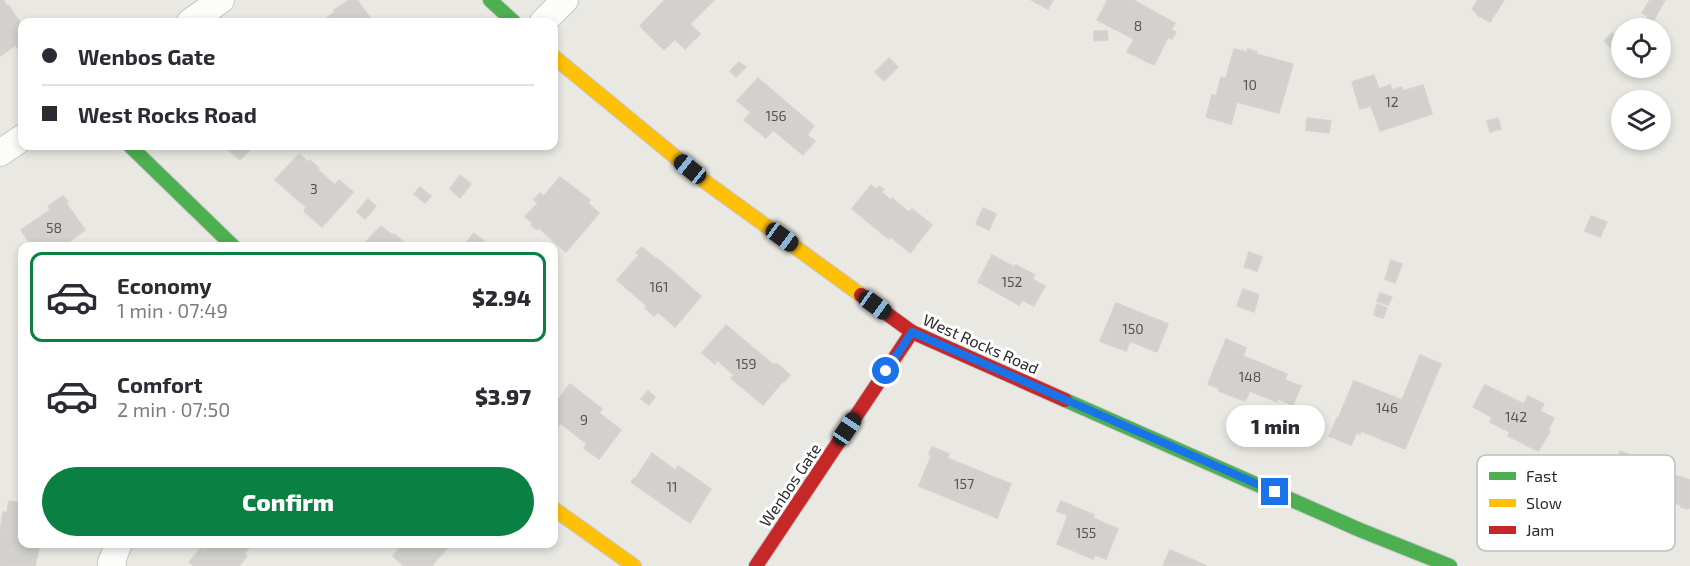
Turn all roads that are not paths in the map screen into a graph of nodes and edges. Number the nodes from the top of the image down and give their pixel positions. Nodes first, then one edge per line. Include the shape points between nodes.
1 (221, 0) edge
2 (490, 0) edge
3 (565, 0) edge
4 (196, 18) edge
5 (510, 18) edge
6 (547, 18) edge
7 (558, 60) edge
8 (18, 141) edge
9 (134, 150) edge
10 (0, 153) edge
11 (229, 242) edge
12 (912, 332) junction
13 (558, 512) edge
14 (117, 548) edge
15 (113, 566) edge
16 (634, 566) edge
17 (756, 566) edge
18 (1450, 566) edge

1 - 4 street
2 - 5 main road
3 - 6 street
7 - 12 main road, West Rocks Road via 707,183
8 - 10 street
9 - 11 main road
12 - 17 main road, Wenbos Gate
12 - 18 main road, West Rocks Road
13 - 16 main road
14 - 15 street

